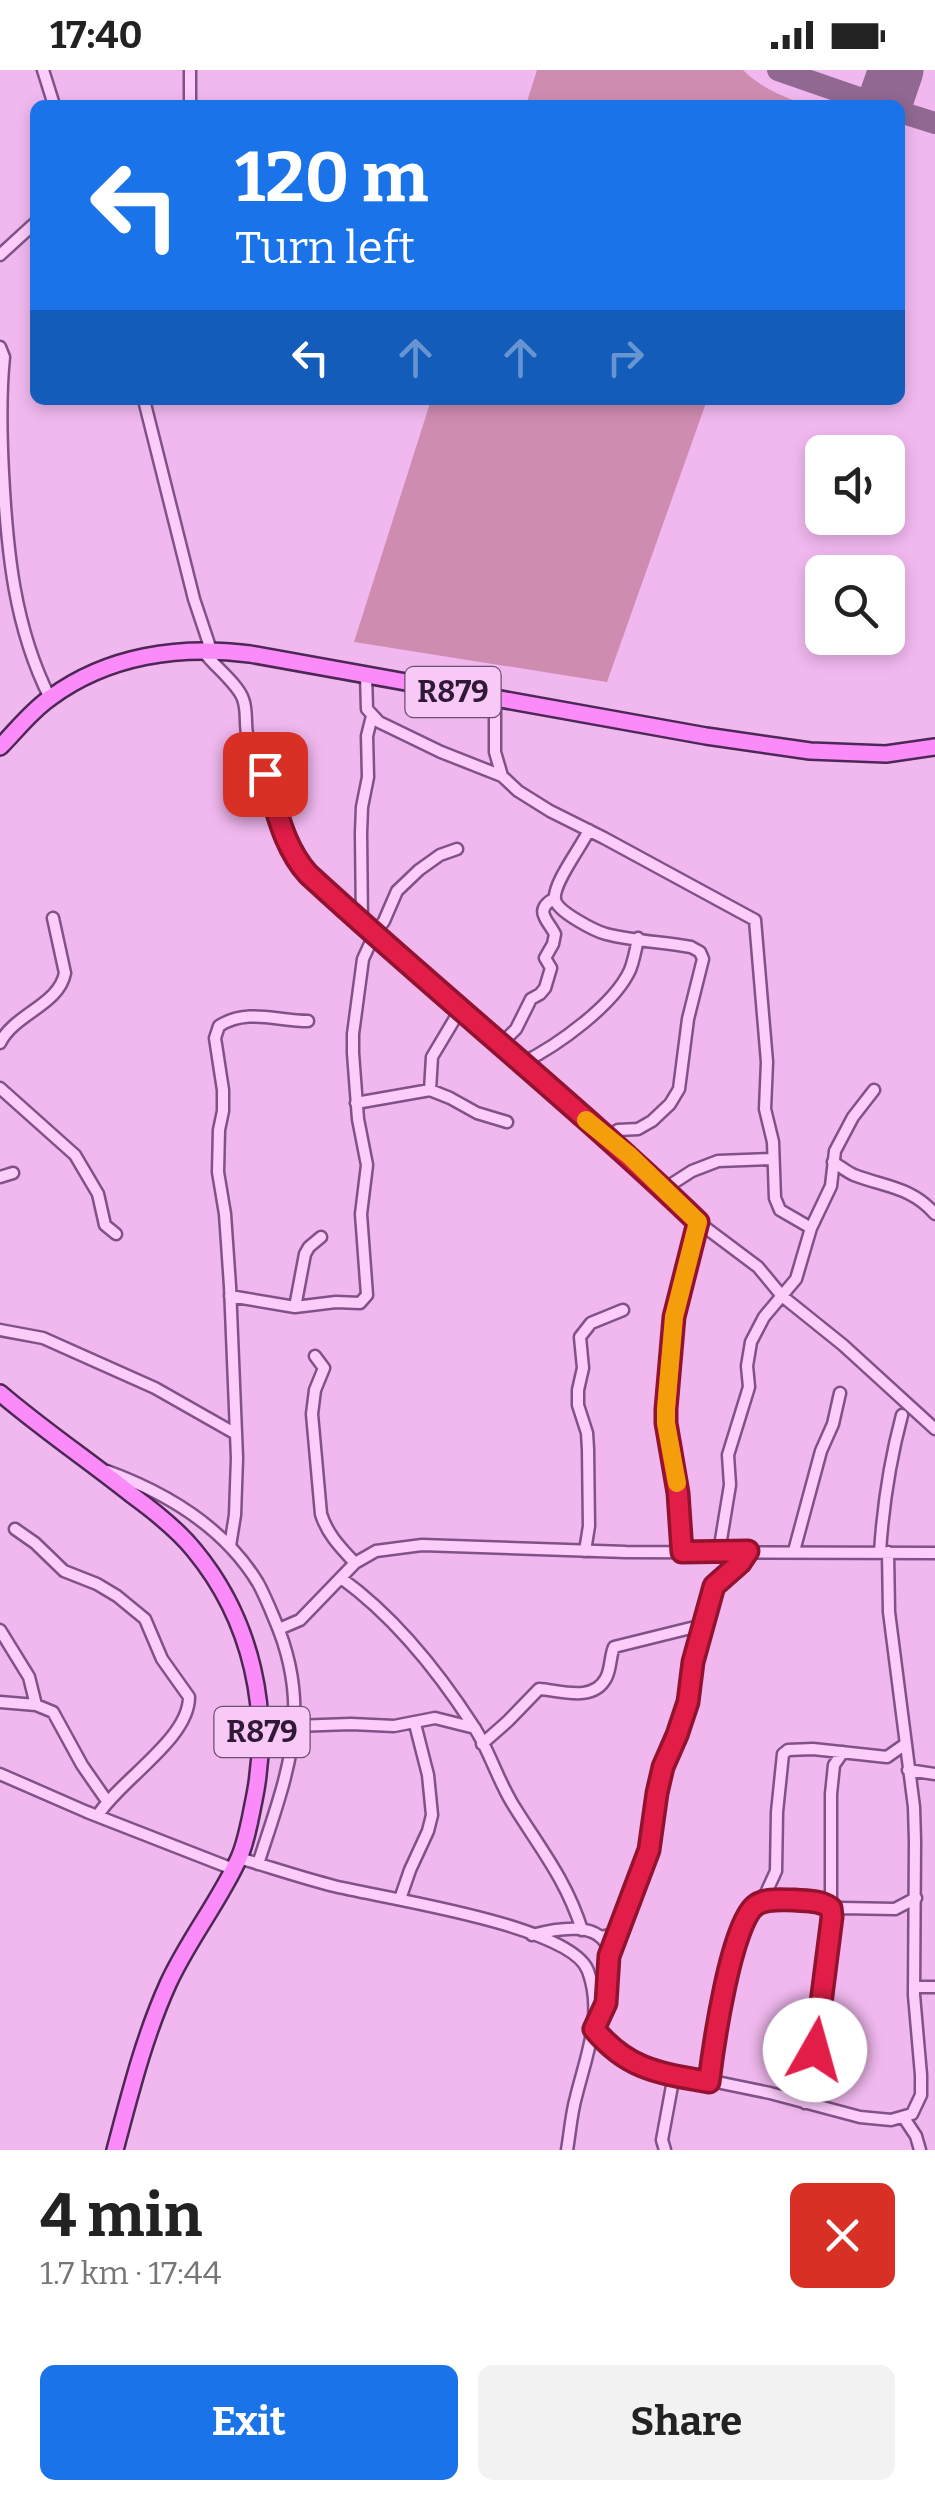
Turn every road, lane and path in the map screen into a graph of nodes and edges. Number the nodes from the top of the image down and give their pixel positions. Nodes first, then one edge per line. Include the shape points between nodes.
1 (43, 70) edge
2 (190, 70) edge
3 (52, 100) edge
4 (190, 100) edge
5 (30, 228) edge
6 (0, 255) edge
7 (0, 348) edge
8 (145, 405) edge
9 (207, 650) junction
10 (366, 675) junction
11 (50, 698) junction
12 (495, 699) junction
13 (372, 716) junction
14 (0, 747) edge
15 (935, 747) edge
16 (502, 776) junction
17 (589, 830) junction
18 (457, 849) dead end
19 (555, 898) junction
20 (53, 918) dead end
21 (362, 924) junction
22 (374, 935) junction
23 (638, 938) junction
24 (460, 1010) junction
25 (308, 1021) dead end
26 (0, 1042) edge
27 (500, 1045) junction
28 (522, 1064) junction
29 (0, 1088) edge
30 (430, 1090) junction
31 (874, 1090) dead end
32 (356, 1103) junction
33 (507, 1122) dead end
34 (608, 1138) junction
35 (772, 1159) junction
36 (833, 1162) junction
37 (13, 1173) dead end
38 (0, 1177) edge
39 (664, 1189) junction
40 (935, 1214) edge
41 (698, 1222) junction
42 (811, 1228) junction
43 (116, 1234) dead end
44 (321, 1237) dead end
45 (230, 1296) junction
46 (782, 1296) junction
47 (295, 1307) junction
48 (623, 1310) dead end
49 (0, 1330) edge
50 (314, 1356) dead end
51 (0, 1393) edge
52 (840, 1394) dead end
53 (902, 1415) dead end
54 (935, 1429) edge
55 (236, 1434) junction
56 (98, 1468) junction
57 (15, 1528) dead end
58 (230, 1546) junction
59 (584, 1551) junction
60 (748, 1551) junction
61 (794, 1551) junction
62 (682, 1552) junction
63 (719, 1552) junction
64 (884, 1552) junction
65 (935, 1552) edge
66 (354, 1563) junction
67 (342, 1578) junction
68 (703, 1625) junction
69 (279, 1628) junction
70 (0, 1630) edge
71 (0, 1702) edge
72 (36, 1706) junction
73 (415, 1724) junction
74 (294, 1726) junction
75 (475, 1728) junction
76 (482, 1744) junction
77 (904, 1745) junction
78 (843, 1752) junction
79 (908, 1770) junction
80 (0, 1774) edge
81 (935, 1774) edge
82 (107, 1801) junction
83 (98, 1815) junction
84 (236, 1863) junction
85 (258, 1864) junction
86 (916, 1898) junction
87 (400, 1899) junction
88 (758, 1903) junction
89 (832, 1912) junction
90 (582, 1930) junction
91 (617, 1933) junction
92 (532, 1935) junction
93 (600, 1936) junction
94 (609, 1956) junction
95 (914, 1987) junction
96 (935, 1987) edge
97 (594, 2029) junction
98 (674, 2075) junction
99 (709, 2082) junction
100 (805, 2102) junction
101 (904, 2118) junction
102 (663, 2149) edge
103 (115, 2150) edge
104 (567, 2150) edge
105 (920, 2150) edge

1 - 3 street
2 - 4 street
5 - 6 street
7 - 11 street via 9,562 30,654
8 - 9 street
9 - 10 main road, R879
9 - 11 main road, R879 via 116,664
9 - 21 street via 243,699 249,742 295,860
10 - 12 main road, R879
10 - 13 street
11 - 14 main road, R879
12 - 15 main road, R879 via 810,751 886,754
12 - 16 street via 494,752
13 - 16 street
13 - 21 street via 360,833
16 - 17 street via 538,805
17 - 19 street
17 - 35 street via 755,920
18 - 22 street via 404,883
19 - 23 street via 595,930
19 - 27 street via 543,910 555,934 545,958 548,980
20 - 26 street via 65,973 60,988
21 - 22 street
22 - 24 street
22 - 32 street via 364,958 353,1034
23 - 28 street via 622,983 568,1037
23 - 34 street via 691,947 700,952 702,970 682,1048 682,1076 670,1104 638,1129
24 - 27 street
24 - 30 street via 432,1057
25 - 45 street via 249,1016 217,1030 223,1090 218,1172
27 - 28 street
28 - 34 street
29 - 43 street via 75,1155 98,1194 105,1225
30 - 32 street
30 - 33 street
31 - 36 street via 842,1135
32 - 47 street via 367,1165 367,1295 360,1302
34 - 39 street
35 - 39 street via 718,1161
35 - 42 street via 777,1206
36 - 40 street via 918,1198
36 - 42 street via 831,1186
37 - 38 street
39 - 41 street
41 - 46 street via 758,1267
41 - 62 street via 674,1317 666,1409
42 - 46 street via 796,1280
44 - 47 street via 305,1254
45 - 47 street
45 - 55 street
46 - 54 street
46 - 63 street via 751,1342 749,1387 728,1454
48 - 59 street via 591,1323 580,1337 578,1405 588,1448
49 - 55 street via 42,1338 155,1388
50 - 66 street via 324,1368 312,1414 321,1514
51 - 56 main road, R879
52 - 61 street
53 - 64 street via 883,1511
55 - 58 street
56 - 58 street via 187,1509
56 - 84 main road, R879 via 192,1547 224,1592 250,1656 262,1730 258,1780
57 - 82 street via 64,1570 117,1596 145,1619 189,1697 185,1719 171,1738
58 - 69 street
59 - 62 street
59 - 66 street via 422,1545 376,1551
60 - 61 street
60 - 63 street
60 - 68 street via 714,1586
61 - 64 street
62 - 63 street
64 - 65 street
64 - 77 street
66 - 67 street
67 - 69 street via 300,1620
67 - 75 street via 416,1647
68 - 76 street via 618,1644 601,1684 571,1694 538,1689
68 - 91 street via 688,1702 663,1767 649,1850
69 - 74 street
70 - 72 street via 29,1677
71 - 72 street
72 - 82 street via 53,1712
73 - 74 street
73 - 75 street via 435,1718
73 - 87 street via 432,1815
74 - 85 street
75 - 76 street
76 - 90 street via 558,1872
77 - 78 street via 886,1757
77 - 79 street
78 - 88 street via 783,1754 776,1871
78 - 89 street via 834,1765 832,1794
79 - 81 street
79 - 86 street
80 - 83 street
82 - 83 street
83 - 84 street
84 - 85 street
84 - 103 main road, R879 via 158,2007
85 - 87 street
86 - 89 street via 895,1910
86 - 95 street
87 - 92 street
88 - 89 street via 820,1902
88 - 99 street via 740,1930
89 - 100 street
90 - 92 street
90 - 93 street
91 - 93 street
91 - 94 street
92 - 97 street via 583,1961 596,2006
93 - 94 street
94 - 97 street via 606,2003
95 - 96 street
95 - 101 street via 921,2095
97 - 98 street via 631,2062
97 - 104 street
98 - 99 street
98 - 102 street
99 - 100 street
100 - 101 street via 873,2119
101 - 105 street

